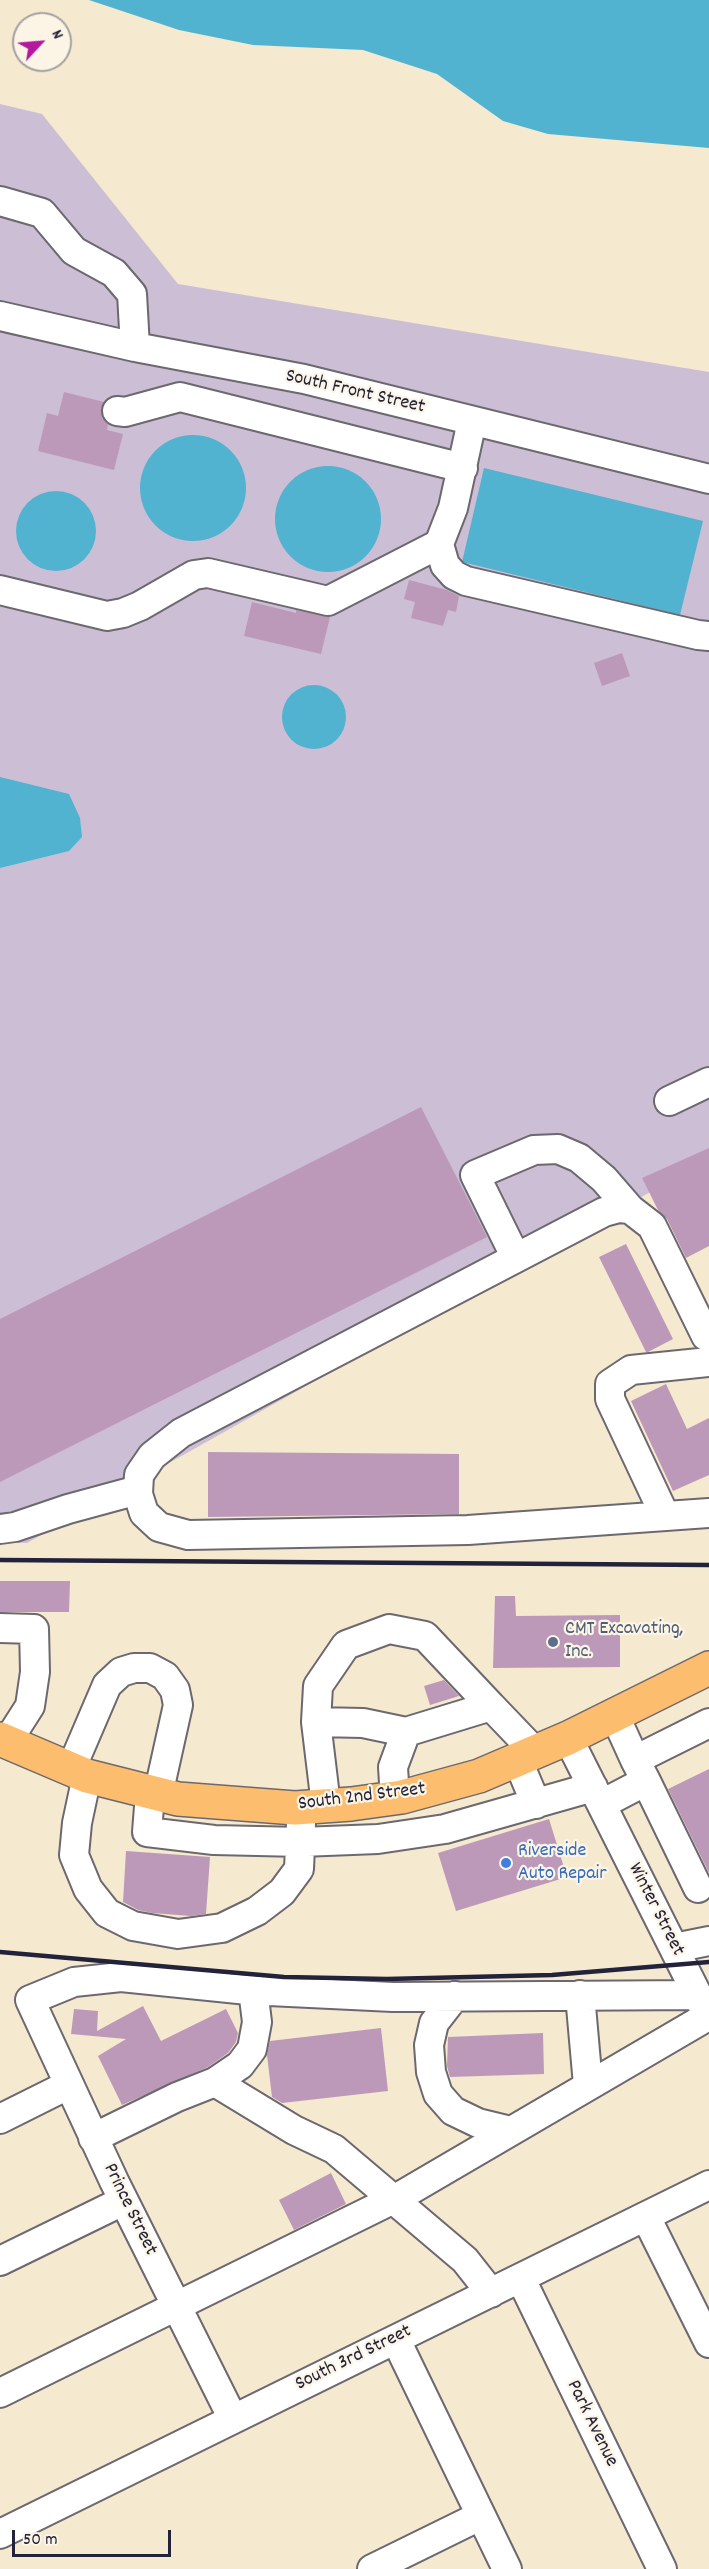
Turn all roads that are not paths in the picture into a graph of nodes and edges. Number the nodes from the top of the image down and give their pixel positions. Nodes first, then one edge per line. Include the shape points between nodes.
1 (0, 201) edge
2 (0, 315) edge
3 (135, 347) junction
4 (117, 411) dead end
5 (472, 421) junction
6 (463, 468) junction
7 (709, 479) edge
8 (439, 544) junction
9 (0, 590) edge
10 (709, 636) edge
11 (709, 1082) edge
12 (669, 1101) dead end
13 (630, 1209) junction
14 (516, 1258) junction
15 (708, 1343) edge
16 (138, 1490) junction
17 (709, 1513) edge
18 (665, 1516) junction
19 (0, 1529) edge
20 (0, 1628) edge
21 (709, 1668) edge
22 (491, 1706) junction
23 (615, 1716) junction
24 (316, 1722) junction
25 (709, 1723) edge
26 (406, 1732) junction
27 (568, 1738) junction
28 (3, 1741) edge
29 (527, 1757) junction
30 (640, 1770) junction
31 (79, 1773) junction
32 (154, 1794) junction
33 (597, 1796) junction
34 (395, 1799) junction
35 (536, 1804) junction
36 (314, 1806) junction
37 (301, 1842) junction
38 (698, 1888) dead end
39 (709, 1941) edge
40 (674, 1948) junction
41 (253, 1990) junction
42 (580, 1995) junction
43 (454, 1996) junction
44 (661, 1996) junction
45 (705, 2010) edge
46 (664, 2042) junction
47 (215, 2082) junction
48 (68, 2085) junction
49 (588, 2085) junction
50 (0, 2118) edge
51 (512, 2131) junction
52 (93, 2138) junction
53 (709, 2185) edge
54 (392, 2200) junction
55 (123, 2201) junction
56 (646, 2217) junction
57 (0, 2261) edge
58 (520, 2278) junction
59 (491, 2293) junction
60 (176, 2305) junction
61 (396, 2340) junction
62 (709, 2343) edge
63 (0, 2393) edge
64 (232, 2419) junction
65 (480, 2516) junction
66 (0, 2534) edge
67 (372, 2569) edge
68 (507, 2569) edge
69 (662, 2569) edge

1 - 3 street via 42,213 74,251 114,273 132,294
2 - 3 street, South Front Street
3 - 5 street, South Front Street via 304,380
4 - 6 street via 180,397
5 - 6 street
5 - 7 street, South Front Street
6 - 8 street
8 - 9 street via 328,601 208,573 194,575 140,606 107,616
8 - 10 street via 445,565 466,581
11 - 12 street
13 - 14 street via 604,1212
13 - 14 street via 579,1158 558,1149 534,1150 506,1160 475,1175
13 - 15 street via 652,1227
14 - 16 street via 181,1433 152,1456 139,1475
15 - 18 street via 632,1371 610,1384 610,1399
16 - 18 street via 144,1513 159,1527 188,1535 468,1530
16 - 19 street
17 - 18 street
20 - 28 street via 34,1629 35,1672 30,1706
21 - 23 main road, South 2nd Street
22 - 24 street via 425,1636 388,1629 346,1646 318,1686
22 - 26 street
22 - 29 street
23 - 27 main road, South 2nd Street
23 - 30 street
24 - 26 street via 363,1724
24 - 36 street
25 - 30 street
26 - 34 street via 393,1767
27 - 29 main road, South 2nd Street
27 - 33 street, Winter Street
28 - 31 main road, South 2nd Street
29 - 34 main road, South 2nd Street via 438,1789
29 - 35 street
30 - 33 street
30 - 38 street
31 - 32 main road, South 2nd Street
31 - 32 street via 107,1685 121,1672 150,1668 165,1676 175,1690 178,1705
31 - 37 street via 74,1855 88,1889 107,1913 133,1926 178,1934 222,1928 257,1911 282,1892 299,1869
32 - 36 main road, South 2nd Street via 224,1803
32 - 37 street via 147,1832 214,1840
33 - 35 street
33 - 40 street, Winter Street
34 - 36 main road, South 2nd Street
35 - 37 street via 445,1829 378,1839
36 - 37 street
39 - 40 street
40 - 45 street, Winter Street
41 - 43 street
41 - 47 street via 257,2022 252,2049 240,2065
41 - 48 street, Prince Street via 121,1977 74,1982 30,2000
42 - 43 street
42 - 44 street
42 - 49 street
43 - 51 street via 434,2023 429,2045 438,2094 453,2112
44 - 45 street
44 - 46 street
45 - 46 street
46 - 49 street
47 - 52 street
47 - 54 street via 294,2130 334,2149
48 - 50 street
48 - 52 street, Prince Street
49 - 51 street
51 - 54 street
52 - 55 street, Prince Street
53 - 56 street, South 3rd Street
54 - 59 street via 465,2260
54 - 60 street
55 - 57 street
55 - 60 street, Prince Street
56 - 58 street, South 3rd Street
56 - 62 street
58 - 59 street, South 3rd Street
58 - 69 street, Park Avenue
59 - 61 street, South 3rd Street
60 - 63 street
60 - 64 street, Prince Street
61 - 64 street, South 3rd Street
61 - 65 street
64 - 66 street, South 3rd Street
65 - 67 street
65 - 68 street

